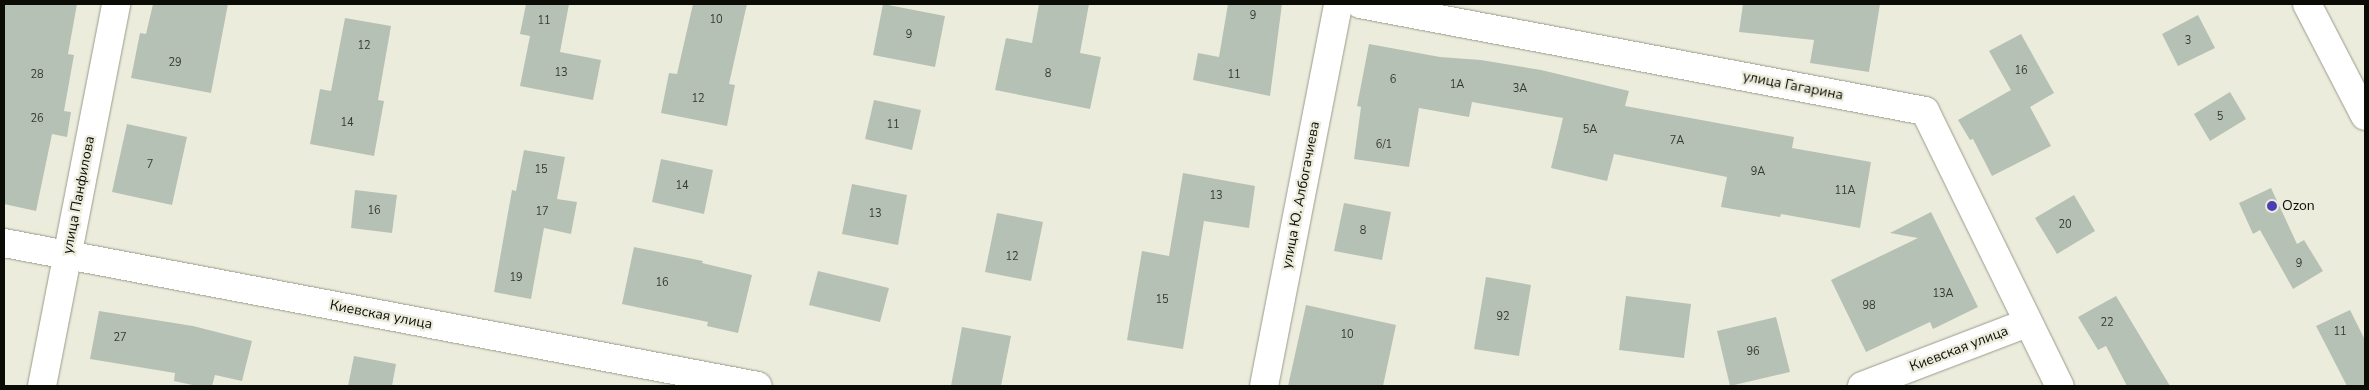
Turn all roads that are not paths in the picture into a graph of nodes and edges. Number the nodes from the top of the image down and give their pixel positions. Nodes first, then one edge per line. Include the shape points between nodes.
1 (116, 4) edge
2 (1338, 4) edge
3 (1360, 4) edge
4 (2307, 4) edge
5 (2365, 116) edge
6 (4, 243) edge
7 (67, 254) junction
8 (2028, 323) junction
9 (42, 386) edge
10 (758, 386) edge
11 (1264, 386) edge
12 (1862, 386) edge
13 (2060, 386) edge

1 - 7 street, улица Панфилова
2 - 11 street, улица Ю. Албогачиева
3 - 8 street, улица Гагарина via 1925,111
4 - 5 street
6 - 7 street, Киевская улица
7 - 9 street, улица Панфилова
7 - 10 street, Киевская улица
8 - 12 street, Киевская улица
8 - 13 street, улица Гагарина

